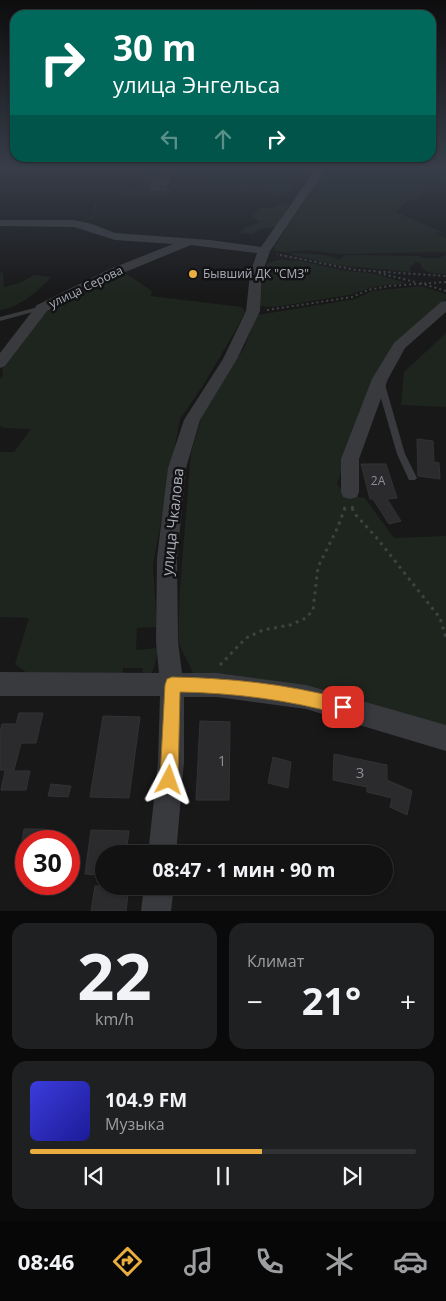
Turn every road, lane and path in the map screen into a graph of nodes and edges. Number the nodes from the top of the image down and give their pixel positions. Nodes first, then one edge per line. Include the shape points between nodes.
1 (95, 210) edge
2 (293, 210) edge
3 (0, 223) edge
4 (91, 228) junction
5 (194, 241) junction
6 (264, 251) junction
7 (373, 271) junction
8 (446, 276) edge
9 (446, 282) edge
10 (419, 283) junction
11 (446, 292) edge
12 (446, 305) edge
13 (42, 308) junction
14 (253, 311) junction
15 (0, 319) edge
16 (0, 363) edge
17 (380, 379) junction
18 (412, 478) dead end
19 (350, 492) junction
20 (446, 638) edge
21 (0, 684) edge
22 (172, 685) junction
23 (206, 685) junction
24 (446, 738) edge
25 (163, 845) edge
26 (158, 895) edge
27 (156, 911) edge

1 - 4 path
2 - 6 street, улица Чкалова
3 - 4 street via 74,224
4 - 5 street via 119,237
5 - 6 street
5 - 13 street, улица Серова via 114,272
6 - 7 path
6 - 14 street, улица Чкалова via 256,274
7 - 8 path
7 - 10 path
9 - 10 path
10 - 11 path
10 - 14 path via 374,289 352,297
12 - 17 street via 399,346
13 - 15 lane
13 - 16 street, улица Серова
14 - 22 street, улица Чкалова via 230,359 192,420 177,468 167,558
17 - 18 lane via 401,454
17 - 19 street via 350,459
19 - 20 path via 354,513 440,618
19 - 23 path via 337,529 318,567 313,610 306,618 290,625 263,630 246,638
21 - 22 street
22 - 23 street
22 - 25 street, улица Чкалова via 171,762
23 - 24 street via 306,697
26 - 27 street

